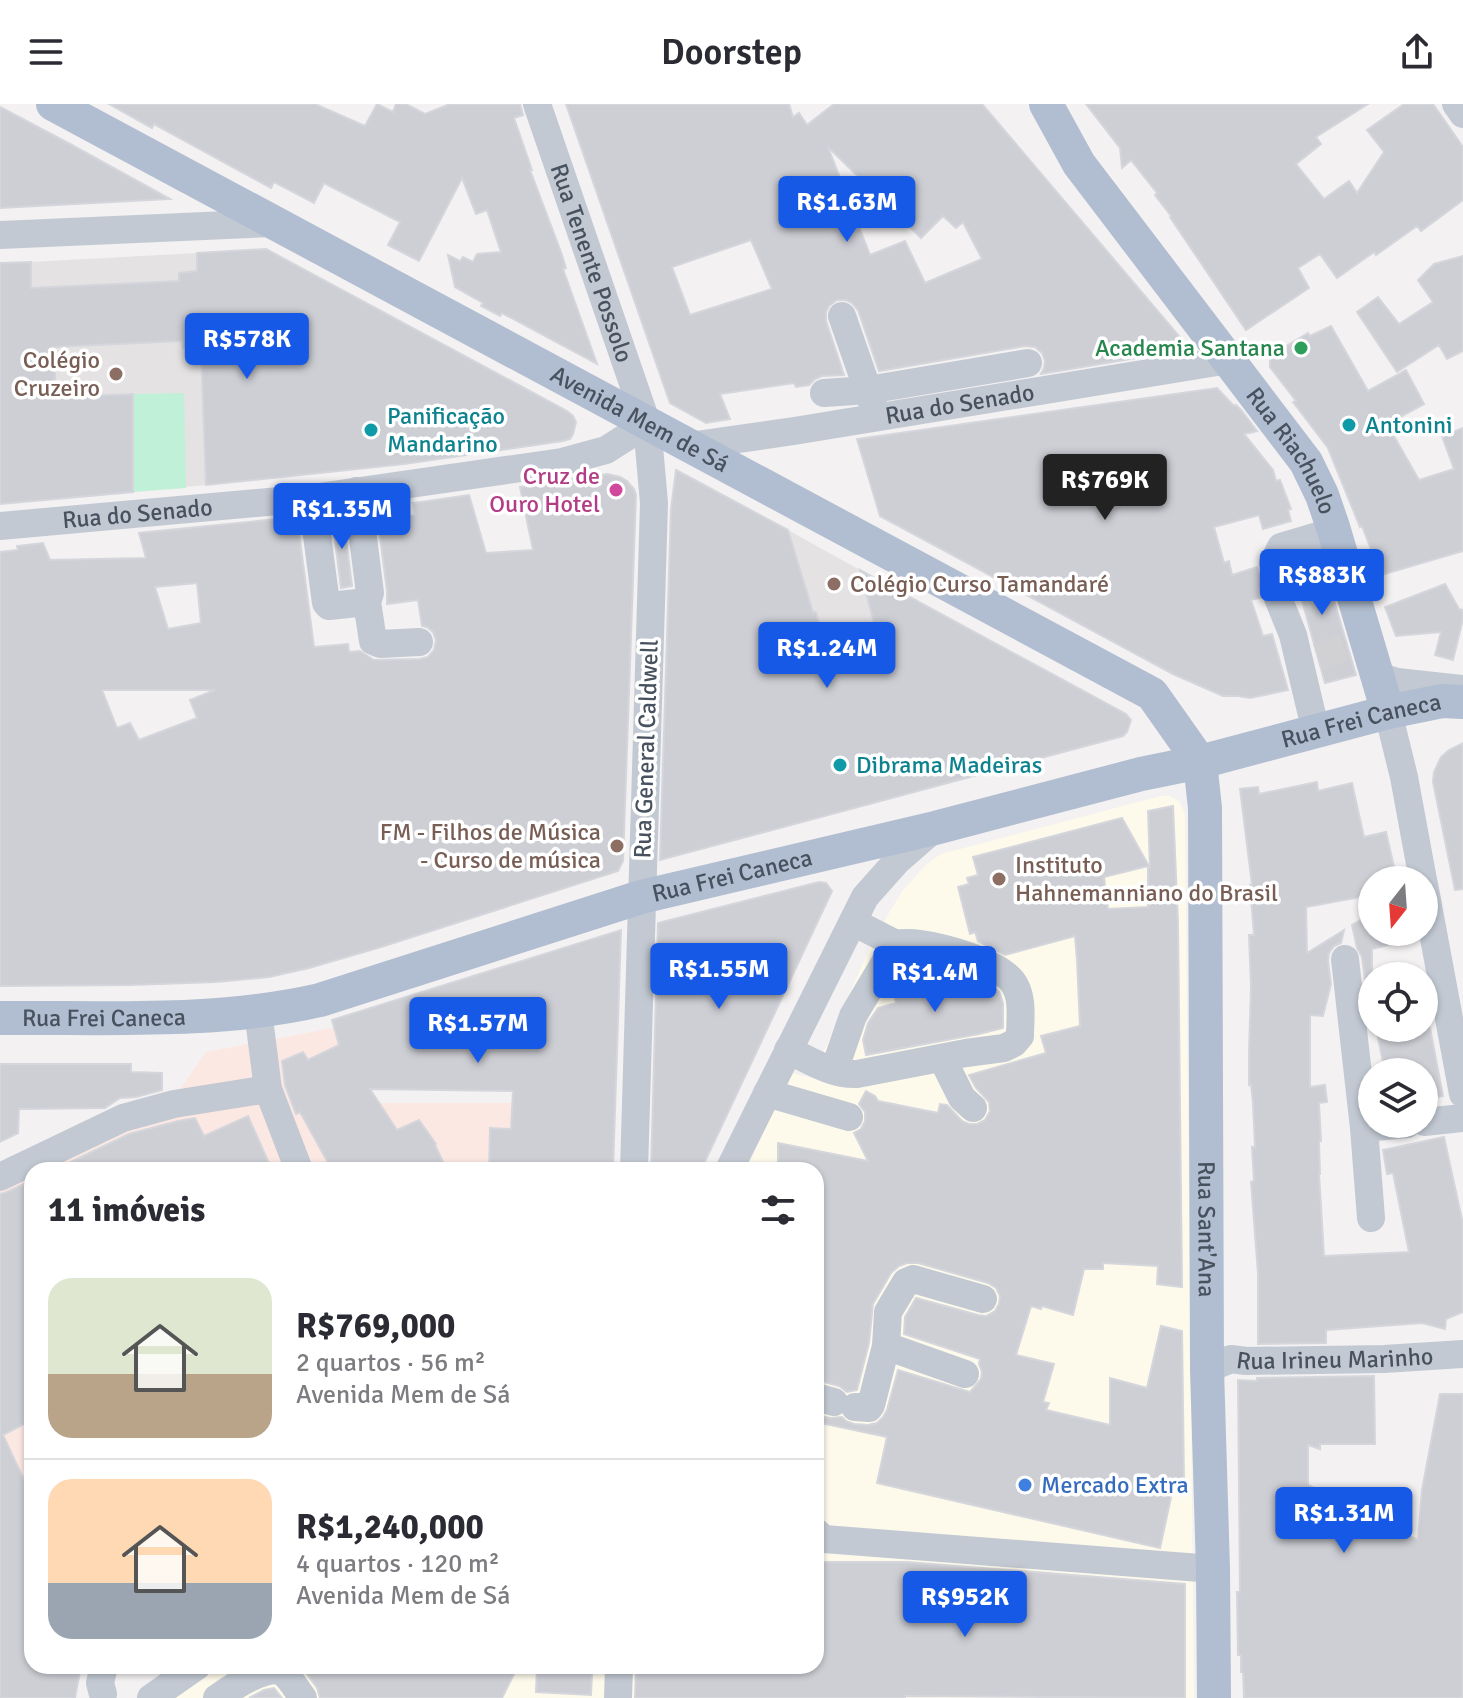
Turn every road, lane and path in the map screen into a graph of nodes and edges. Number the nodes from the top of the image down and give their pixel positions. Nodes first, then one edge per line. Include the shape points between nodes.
1 (53, 104) edge
2 (537, 104) edge
3 (1023, 104) edge
4 (1046, 104) edge
5 (1456, 104) edge
6 (1463, 114) edge
7 (1079, 164) junction
8 (273, 223) junction
9 (0, 235) edge
10 (842, 316) dead end
11 (1229, 360) junction
12 (1028, 363) dead end
13 (993, 369) junction
14 (868, 390) junction
15 (824, 393) dead end
16 (1000, 397) junction
17 (877, 418) junction
18 (647, 424) junction
19 (689, 446) junction
20 (357, 491) junction
21 (312, 498) junction
22 (0, 526) edge
23 (1333, 527) junction
24 (1273, 563) dead end
25 (1276, 593) dead end
26 (367, 602) junction
27 (419, 642) dead end
28 (1377, 676) junction
29 (1463, 689) edge
30 (1463, 702) edge
31 (1388, 712) junction
32 (1316, 732) junction
33 (1200, 762) junction
34 (935, 828) junction
35 (1421, 866) edge
36 (641, 897) junction
37 (853, 922) junction
38 (896, 944) junction
39 (1436, 946) edge
40 (1345, 959) dead end
41 (258, 1011) junction
42 (0, 1018) edge
43 (788, 1050) junction
44 (942, 1058) junction
45 (834, 1071) junction
46 (1358, 1075) edge
47 (268, 1089) junction
48 (767, 1093) junction
49 (1463, 1094) edge
50 (973, 1108) dead end
51 (849, 1117) dead end
52 (1463, 1118) edge
53 (1438, 1121) edge
54 (1365, 1138) edge
55 (31, 1162) edge
56 (296, 1162) edge
57 (634, 1162) edge
58 (733, 1162) edge
59 (24, 1165) edge
60 (0, 1177) edge
61 (1371, 1218) dead end
62 (983, 1299) dead end
63 (886, 1346) junction
64 (1463, 1354) edge
65 (1207, 1369) junction
66 (965, 1374) dead end
67 (835, 1402) edge
68 (824, 1539) edge
69 (1213, 1569) junction
70 (186, 1674) edge
71 (263, 1674) edge
72 (283, 1674) edge
73 (619, 1674) edge
74 (152, 1698) edge
75 (217, 1698) edge
76 (303, 1698) edge
77 (618, 1698) edge
78 (1214, 1698) edge

1 - 8 main road, Avenida Mem de Sá
2 - 18 street, Rua Tenente Possolo
3 - 7 main road
4 - 7 main road, Rua Riachuelo
5 - 6 street
7 - 11 main road, Rua Riachuelo
8 - 9 street
8 - 18 main road, Avenida Mem de Sá
10 - 14 street
11 - 16 street, Rua do Senado
11 - 23 main road, Rua Riachuelo via 1306,462
12 - 13 street
13 - 14 street
13 - 16 street
14 - 15 street
14 - 17 street
16 - 17 street, Rua do Senado
17 - 19 street, Rua do Senado
18 - 19 main road, Avenida Mem de Sá
18 - 20 street, Rua do Senado via 606,450 562,462
18 - 36 street, Rua General Caldwell via 654,503
19 - 33 main road, Avenida Mem de Sá via 1152,694
20 - 21 street, Rua do Senado
20 - 26 street
21 - 22 street, Rua do Senado
21 - 26 street via 326,603
23 - 24 street via 1281,547
23 - 28 main road, Rua Riachuelo via 1356,641
25 - 32 street via 1310,665
26 - 27 street via 373,641
28 - 29 street
28 - 31 main road, Rua Riachuelo
30 - 31 main road, Rua Frei Caneca
31 - 32 main road, Rua Frei Caneca
31 - 35 street
32 - 33 main road, Rua Frei Caneca
33 - 34 main road, Rua Frei Caneca
33 - 65 main road, Rua Sant'Ana via 1205,808
34 - 36 main road, Rua Frei Caneca
34 - 37 street via 865,897
36 - 41 main road, Rua Frei Caneca via 320,1000
36 - 57 street, Rua General Caldwell
37 - 38 street
37 - 43 street
38 - 44 street via 961,953 1014,983 1021,1009 1020,1036 1014,1043
38 - 45 street via 853,1016
39 - 49 street
40 - 46 street
41 - 42 main road, Rua Frei Caneca via 186,1017
41 - 47 street
43 - 45 street
43 - 48 street
44 - 45 street via 857,1074
44 - 50 street via 962,1098
47 - 55 street via 123,1118
47 - 56 street
48 - 51 street
48 - 58 street
52 - 53 street
54 - 61 street
59 - 60 street
62 - 63 street via 909,1280 888,1312
63 - 66 street
63 - 67 street via 869,1408
64 - 65 street, Rua Irineu Marinho via 1231,1359
65 - 69 main road, Rua Sant'Ana
68 - 69 street
69 - 78 main road, Rua Sant'Ana
70 - 74 street
71 - 75 street
72 - 76 street
73 - 77 street

